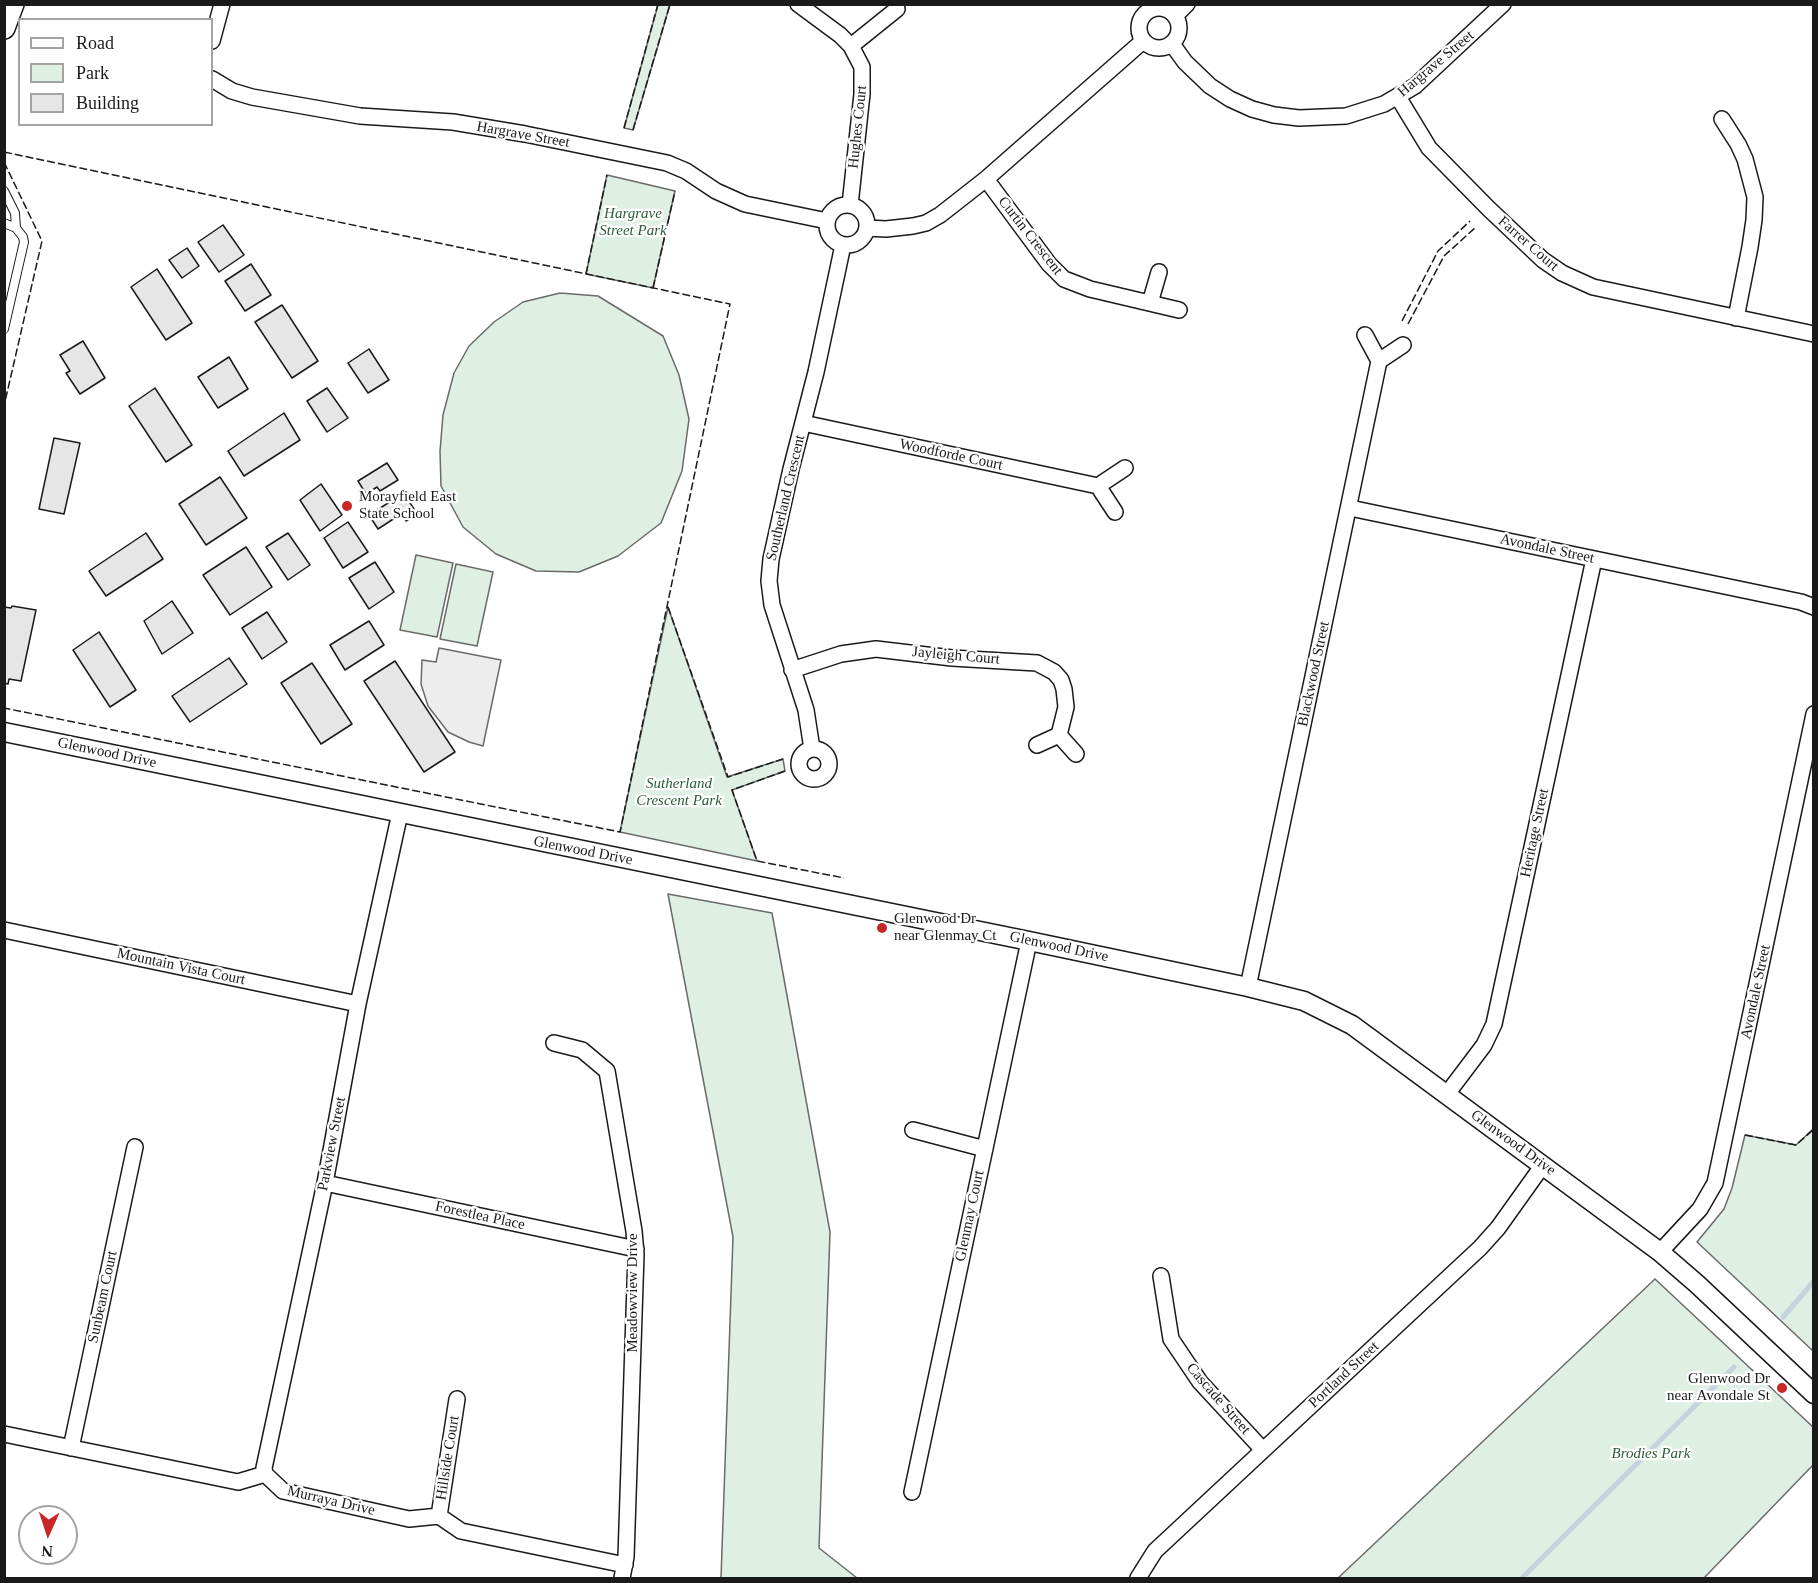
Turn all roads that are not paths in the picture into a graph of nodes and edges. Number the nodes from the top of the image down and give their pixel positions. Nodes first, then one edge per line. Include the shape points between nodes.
1 (222, 4) edge
2 (798, 4) edge
3 (1187, 4) edge
4 (1503, 4) edge
5 (897, 9) dead end
6 (1142, 9) edge
7 (1175, 16) junction
8 (213, 37) edge
9 (1143, 42) junction
10 (1172, 44) junction
11 (851, 46) junction
12 (213, 80) edge
13 (1398, 97) junction
14 (1722, 119) dead end
15 (986, 179) junction
16 (4, 191) edge
17 (850, 205) junction
18 (827, 221) junction
19 (4, 223) edge
20 (16, 228) junction
21 (867, 228) junction
22 (843, 245) junction
23 (1159, 272) dead end
24 (1150, 303) junction
25 (1179, 310) dead end
26 (1736, 318) junction
27 (4, 329) edge
28 (1814, 334) edge
29 (1365, 335) dead end
30 (1403, 345) dead end
31 (1379, 361) junction
32 (803, 423) junction
33 (1125, 468) dead end
34 (1098, 486) junction
35 (1350, 508) junction
36 (1115, 512) dead end
37 (1594, 559) junction
38 (1814, 607) edge
39 (792, 670) junction
40 (1814, 714) edge
41 (4, 732) edge
42 (1059, 735) junction
43 (1037, 745) dead end
44 (812, 749) dead end
45 (1076, 754) dead end
46 (400, 813) junction
47 (4, 930) edge
48 (1029, 941) junction
49 (1248, 987) junction
50 (358, 1004) junction
51 (554, 1043) dead end
52 (1447, 1094) junction
53 (913, 1130) dead end
54 (135, 1147) dead end
55 (985, 1149) junction
56 (1543, 1165) junction
57 (325, 1183) junction
58 (636, 1249) junction
59 (1660, 1252) junction
60 (1161, 1276) dead end
61 (1814, 1394) edge
62 (457, 1399) dead end
63 (4, 1434) edge
64 (71, 1448) junction
65 (1263, 1450) junction
66 (265, 1474) junction
67 (912, 1492) dead end
68 (439, 1516) junction
69 (624, 1572) edge
70 (1138, 1578) edge

1 - 8 street
2 - 11 street, Hughes Court
3 - 7 street
4 - 13 street, Hargrave Street via 1435,69
5 - 11 street
6 - 7 street via 1164,9
6 - 9 street via 1139,30
7 - 10 street via 1179,34
9 - 10 street via 1160,49
9 - 15 street
10 - 13 street, Hargrave Street via 1210,86 1252,109 1274,115 1346,116
11 - 17 street, Hughes Court via 862,67 863,79
12 - 18 street, Hargrave Street via 252,97 360,116 453,122 667,164 745,204
13 - 26 street, Farrer Court via 1429,148 1543,260 1562,273 1593,288
14 - 26 street via 1745,159 1755,197
15 - 21 street via 926,223
15 - 24 street, Curtin Crescent via 1064,279
16 - 20 lane via 15,213
17 - 18 street via 838,207
17 - 21 street via 861,211
18 - 22 street via 832,239
19 - 20 lane
20 - 27 lane via 24,247
21 - 22 street via 856,243
22 - 32 street, Southerland Crescent
23 - 24 street
24 - 25 street, Curtin Crescent
26 - 28 street, Farrer Court
29 - 31 street
30 - 31 street
31 - 35 street, Blackwood Street
32 - 34 street, Woodforde Court
32 - 39 street, Southerland Crescent via 769,581 772,605
33 - 34 street
34 - 36 street
35 - 37 street, Avondale Street
35 - 49 street, Blackwood Street
37 - 38 street, Avondale Street
37 - 52 street, Heritage Street via 1494,1024 1484,1045
39 - 42 street, Jayleigh Court via 841,654 876,649 1037,663 1054,672 1064,689 1066,707
39 - 44 street, Southerland Crescent via 806,710
40 - 59 street, Avondale Street via 1715,1183 1700,1209
41 - 46 street, Glenwood Drive
42 - 43 street
42 - 45 street
46 - 48 street, Glenwood Drive
46 - 50 street, Parkview Street
47 - 50 street, Mountain Vista Court
48 - 49 street, Glenwood Drive
48 - 55 street, Glenmay Court
49 - 52 street, Glenwood Drive via 1296,998 1337,1016
50 - 57 street, Parkview Street
51 - 58 street, Meadowview Drive via 582,1050 607,1071
52 - 56 street, Glenwood Drive
53 - 55 street
54 - 64 street, Sunbeam Court
55 - 67 street, Glenmay Court
56 - 59 street, Glenwood Drive
56 - 65 street, Portland Street via 1480,1248
57 - 58 street, Forestlea Place
57 - 66 street, Parkview Street
58 - 69 street, Meadowview Drive
59 - 61 street, Glenwood Drive
60 - 65 street, Cascade Street via 1171,1339 1200,1382
62 - 68 street, Hillside Court
63 - 64 street
64 - 66 street via 238,1482
65 - 70 street, Portland Street via 1155,1551
66 - 68 street, Murraya Drive via 282,1491 409,1519
68 - 69 street via 461,1531

